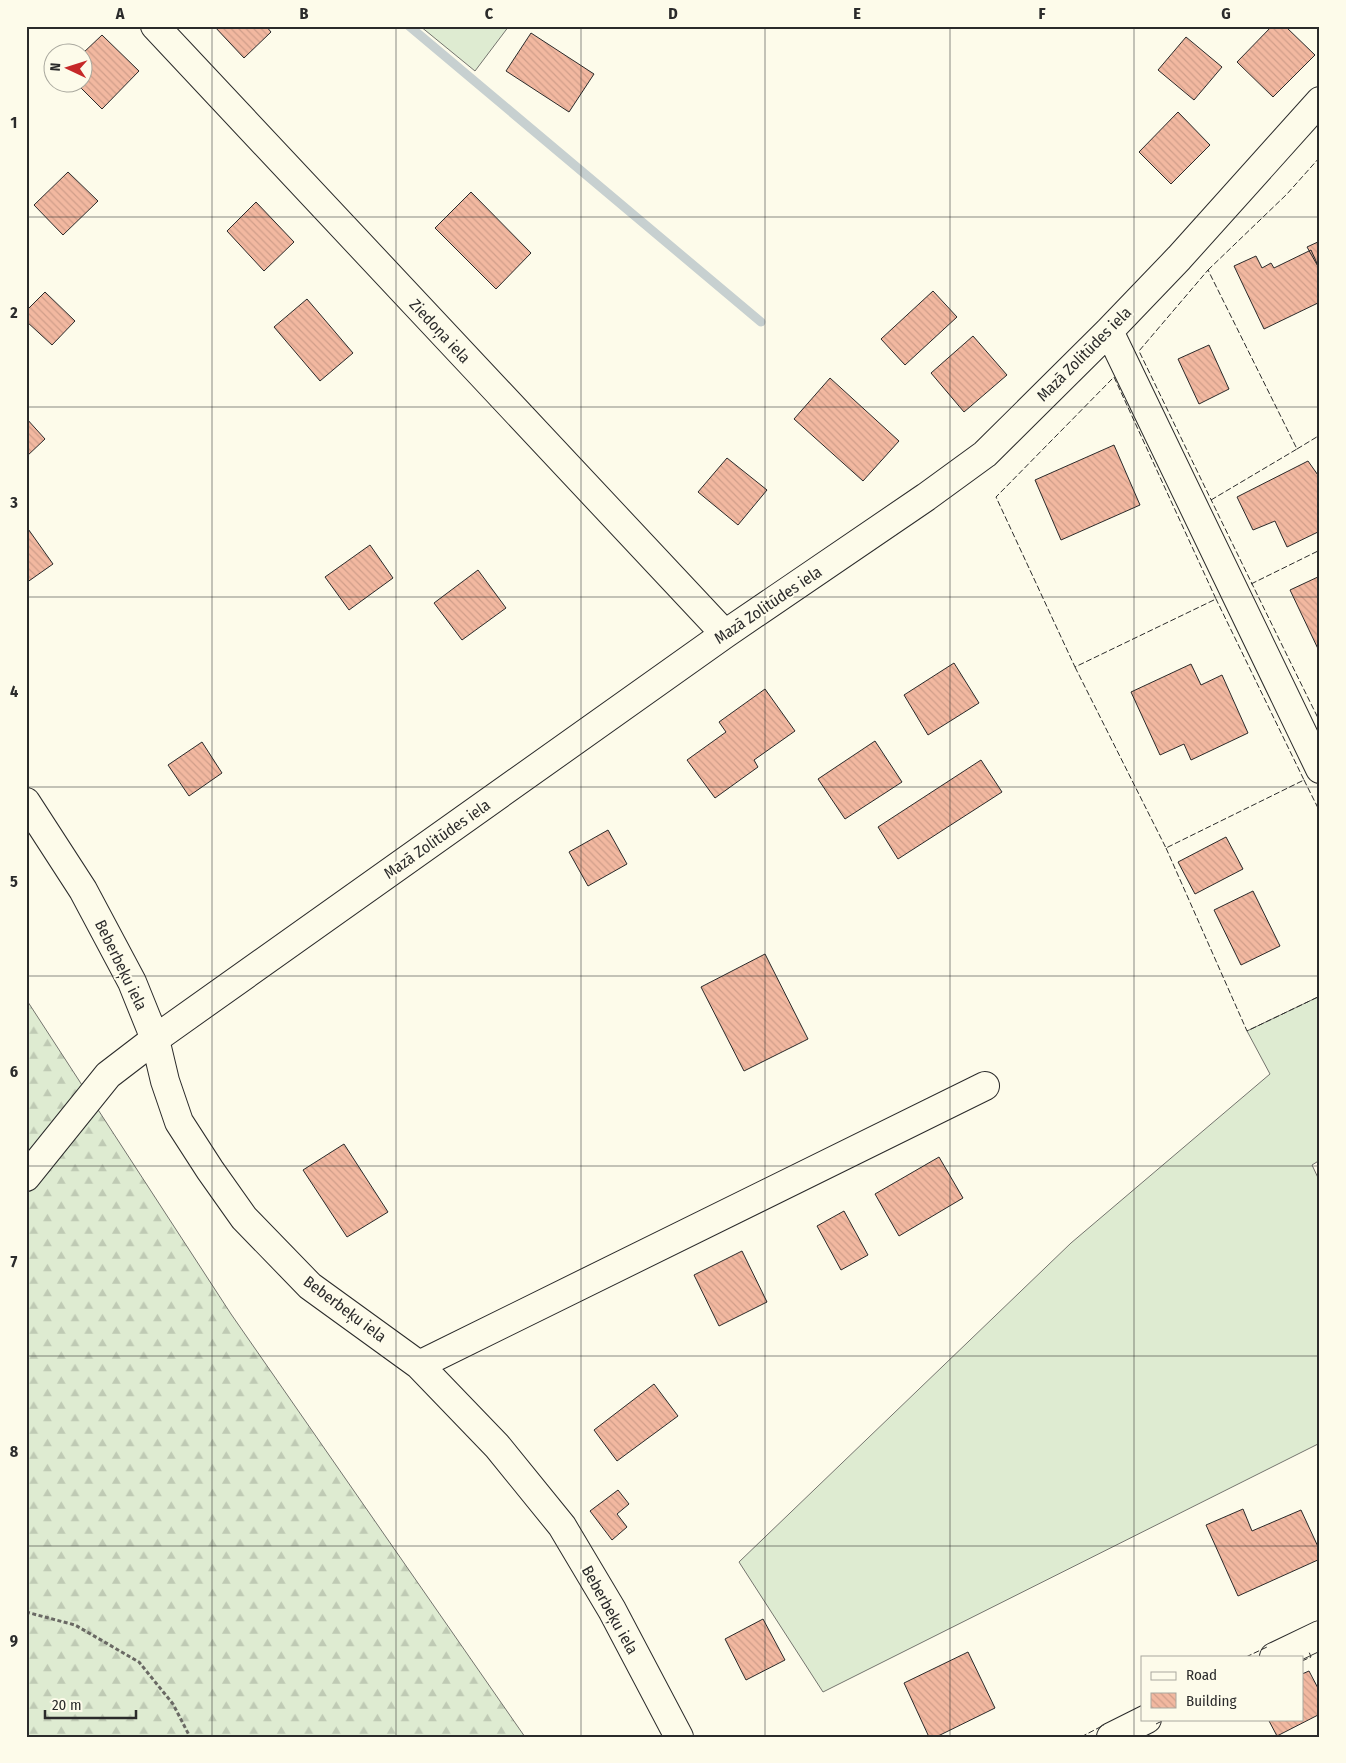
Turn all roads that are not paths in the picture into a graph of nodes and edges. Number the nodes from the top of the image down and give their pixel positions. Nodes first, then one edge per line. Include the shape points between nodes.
1 (155, 26) edge
2 (1320, 101) edge
3 (1109, 331) junction
4 (725, 634) junction
5 (1320, 769) edge
6 (26, 802) edge
7 (155, 1039) junction
8 (985, 1086) dead end
9 (26, 1177) edge
10 (419, 1365) junction
11 (1320, 1635) edge
12 (1276, 1656) edge
13 (1144, 1720) edge
14 (679, 1737) edge
15 (1111, 1737) edge

1 - 4 street, Ziedoņa iela
2 - 3 street, Mazā Zolitūdes iela
3 - 4 street, Mazā Zolitūdes iela via 985,454 926,498
3 - 5 street
4 - 7 street, Mazā Zolitūdes iela
6 - 7 street, Beberbeķu iela via 83,890 132,982
7 - 9 street, Mazā Zolitūdes iela via 108,1075
7 - 10 street, Beberbeķu iela via 165,1081 180,1122 244,1218 310,1286
8 - 10 street
10 - 14 street, Beberbeķu iela via 497,1446 562,1526 612,1610
11 - 12 street
13 - 15 street

